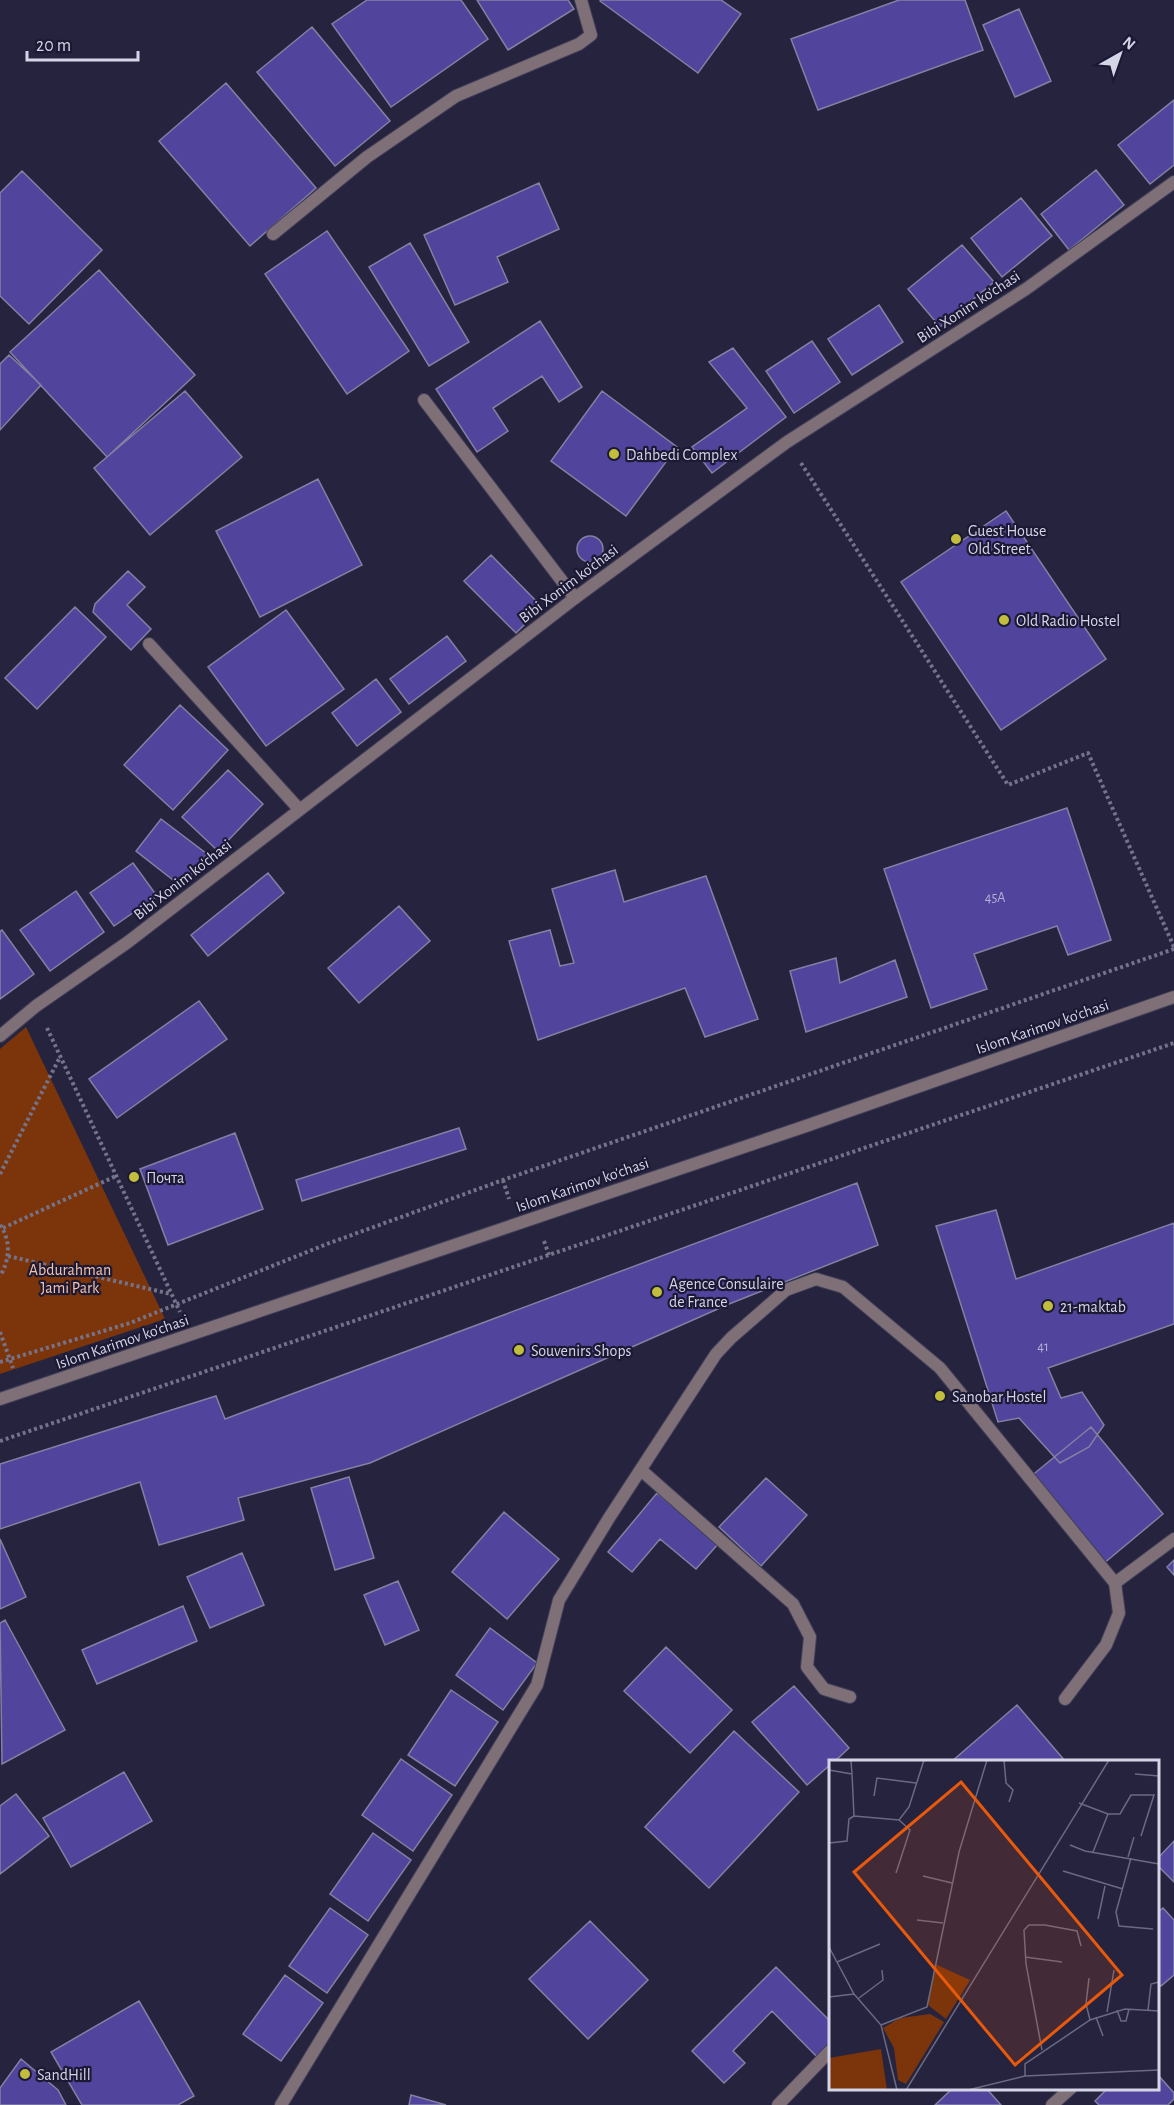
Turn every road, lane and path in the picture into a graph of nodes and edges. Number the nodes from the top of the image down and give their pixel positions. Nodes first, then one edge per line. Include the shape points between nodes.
1 (581, 0) edge
2 (1174, 182) edge
3 (273, 234) dead end
4 (424, 400) dead end
5 (787, 442) junction
6 (575, 598) junction
7 (149, 644) dead end
8 (299, 809) junction
9 (1174, 948) edge
10 (1174, 997) edge
11 (36, 1006) junction
12 (0, 1036) edge
13 (1174, 1043) edge
14 (60, 1056) junction
15 (0, 1173) edge
16 (116, 1176) junction
17 (1, 1227) edge
18 (8, 1256) junction
19 (0, 1276) edge
20 (172, 1294) junction
21 (177, 1305) junction
22 (0, 1332) edge
23 (191, 1335) junction
24 (10, 1359) junction
25 (0, 1362) edge
26 (21, 1392) junction
27 (0, 1399) edge
28 (0, 1441) edge
29 (640, 1470) junction
30 (1174, 1539) edge
31 (1115, 1582) junction
32 (850, 1697) dead end
33 (1065, 1699) dead end
34 (829, 2053) edge
35 (1069, 2090) edge
36 (281, 2105) edge
37 (778, 2105) edge
38 (1052, 2105) edge

1 - 3 street via 591,35 579,44 456,96 367,157
2 - 5 street, Bibi Xonim ko'chasi via 1026,289
4 - 6 street
5 - 6 street, Bibi Xonim ko'chasi
5 - 9 path via 1008,785 1088,753
6 - 8 street, Bibi Xonim ko'chasi
7 - 8 street
8 - 11 street, Bibi Xonim ko'chasi via 128,942
9 - 21 path via 492,1184 327,1244
10 - 23 street, Islom Karimov ko'chasi
11 - 12 street, Bibi Xonim ko'chasi
11 - 14 path
13 - 28 path
14 - 15 path
14 - 16 path
16 - 17 path
16 - 20 path
17 - 18 path via 8,1242
18 - 19 path
18 - 20 path
20 - 21 path
21 - 23 path
21 - 24 path
22 - 24 path
23 - 26 street, Islom Karimov ko'chasi
24 - 25 path
24 - 26 path
26 - 27 street, Islom Karimov ko'chasi
29 - 31 street via 716,1354 786,1290 816,1279 843,1287 940,1368
29 - 32 street via 792,1604 810,1637 807,1667 824,1689
29 - 36 street via 559,1600 537,1685
30 - 31 street
31 - 33 street via 1119,1613 1106,1645
34 - 37 street
35 - 38 street

